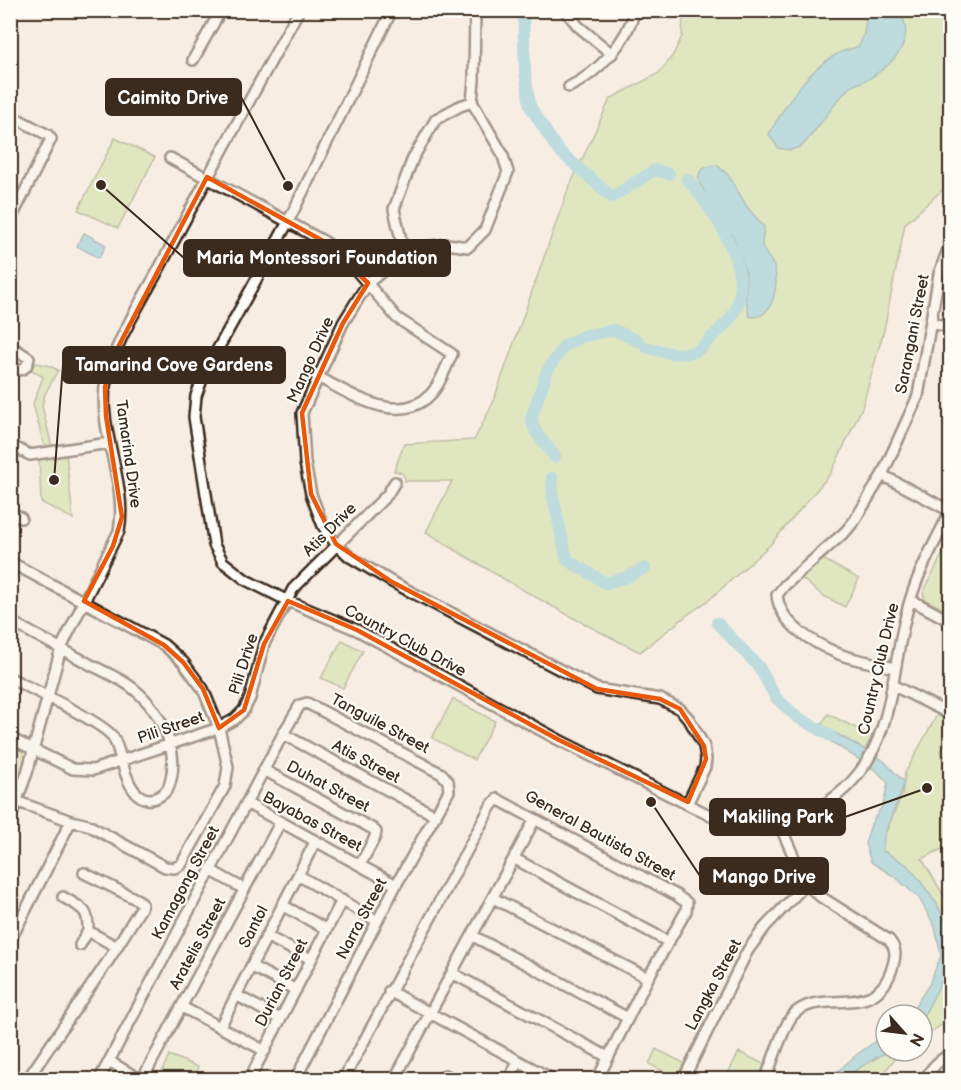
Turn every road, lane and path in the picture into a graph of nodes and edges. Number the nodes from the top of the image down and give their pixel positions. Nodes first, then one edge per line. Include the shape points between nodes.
1 (221, 10) edge
2 (299, 10) edge
3 (392, 10) edge
4 (475, 10) edge
5 (565, 10) edge
6 (635, 10) edge
7 (612, 54) junction
8 (193, 60) dead end
9 (569, 87) dead end
10 (472, 102) junction
11 (10, 115) edge
12 (170, 158) dead end
13 (207, 177) junction
14 (11, 219) edge
15 (288, 222) junction
16 (951, 244) edge
17 (404, 253) junction
18 (368, 283) junction
19 (931, 324) junction
20 (951, 326) edge
21 (10, 346) edge
22 (10, 366) edge
23 (318, 377) junction
24 (109, 442) junction
25 (10, 445) edge
26 (882, 475) junction
27 (395, 482) dead end
28 (951, 511) edge
29 (10, 512) edge
30 (21, 518) dead end
31 (336, 544) junction
32 (10, 562) edge
33 (911, 600) junction
34 (84, 601) junction
35 (288, 601) junction
36 (10, 621) edge
37 (951, 621) edge
38 (61, 648) junction
39 (895, 668) junction
40 (10, 678) edge
41 (892, 685) junction
42 (48, 698) junction
43 (303, 703) joint
44 (951, 714) edge
45 (219, 728) junction
46 (283, 734) junction
47 (10, 738) edge
48 (170, 744) junction
49 (33, 750) junction
50 (122, 761) junction
51 (264, 770) junction
52 (442, 774) joint
53 (14, 800) edge
54 (688, 802) junction
55 (246, 804) junction
56 (436, 816) junction
57 (10, 819) edge
58 (535, 819) junction
59 (71, 821) junction
60 (280, 822) junction
61 (781, 828) junction
62 (315, 842) junction
63 (515, 859) junction
64 (360, 866) junction
65 (210, 870) junction
66 (84, 873) dead end
67 (298, 874) junction
68 (806, 884) junction
69 (396, 885) junction
70 (244, 889) junction
71 (63, 897) dead end
72 (493, 898) junction
73 (342, 900) junction
74 (282, 905) junction
75 (377, 921) junction
76 (326, 929) junction
77 (88, 931) junction
78 (267, 936) junction
79 (473, 936) junction
80 (10, 941) edge
81 (669, 942) junction
82 (80, 945) dead end
83 (117, 947) junction
84 (311, 959) junction
85 (251, 966) junction
86 (452, 973) junction
87 (648, 978) junction
88 (296, 990) junction
89 (389, 991) junction
90 (236, 995) junction
91 (182, 1007) junction
92 (429, 1014) junction
93 (628, 1018) junction
94 (280, 1019) junction
95 (220, 1027) junction
96 (265, 1051) junction
97 (951, 1054) edge
98 (608, 1057) junction
99 (109, 1061) junction
100 (519, 1061) junction
101 (27, 1080) edge
102 (99, 1080) edge
103 (142, 1080) edge
104 (249, 1080) edge
105 (295, 1080) edge
106 (343, 1080) edge
107 (394, 1080) edge
108 (440, 1080) edge
109 (457, 1080) edge
110 (508, 1080) edge
111 (554, 1080) edge
112 (597, 1080) edge
113 (683, 1080) edge
114 (765, 1080) edge
115 (925, 1080) edge

1 - 8 street
2 - 13 street, Tamarind Drive
3 - 15 street, Country Club Drive
4 - 10 street
5 - 7 street
6 - 7 street
7 - 9 street
10 - 17 street via 436,119 413,158 394,208
10 - 17 street, Mango Drive via 502,153 508,172 484,230 468,247 439,245
11 - 14 street via 51,139
12 - 13 street
13 - 15 street
13 - 24 street, Tamarind Drive via 114,355 105,387
15 - 18 street via 344,256
15 - 35 street, Country Club Drive via 204,374 194,417 214,545 223,562 246,580
16 - 19 street, Sarangani Street via 939,274
17 - 18 street, Mango Drive
18 - 23 street, Mango Drive via 343,323
18 - 23 street via 397,318 453,354 446,368 431,394 405,408 383,408
19 - 20 street
19 - 26 street, Sarangani Street via 918,396
21 - 22 street via 29,358 21,371
23 - 31 street, Mango Drive via 302,413 305,463 323,526
24 - 25 street via 30,454
24 - 34 street, Tamarind Drive via 122,517 113,546
26 - 28 street
26 - 39 street, Sarangani Street via 846,531 777,595 778,606 787,621 802,633 841,655
27 - 31 street, Atis Drive via 387,495
28 - 33 street, Country Club Drive
29 - 30 street
31 - 35 street, Atis Drive via 293,589
31 - 54 street, Mango Drive via 392,582 597,689 660,699 680,709 704,746 706,759
32 - 34 street, Pili Street
33 - 37 street
33 - 39 street, Country Club Drive
34 - 38 street, Tamarind Drive
34 - 45 street, Pili Street via 164,645 183,662 203,689
35 - 45 street, Pili Drive via 264,644 244,710
35 - 54 street, Country Club Drive via 357,630 559,740
36 - 38 street
38 - 42 street, Tamarind Drive
38 - 48 street via 128,684 160,719
39 - 41 street, Country Club Drive
40 - 42 street
41 - 44 street
41 - 61 street, Country Club Drive via 882,734 850,786 830,803
42 - 49 street, Tamarind Drive
42 - 50 street via 112,736
43 - 46 street, Kamagong Street
43 - 52 street, Tanguile Street
45 - 48 street, Pili Street
45 - 59 street via 228,767 225,786 181,865 165,867 88,825
46 - 51 street, Kamagong Street
46 - 56 street, Atis Street
47 - 49 street, Pili Street
48 - 50 street, Pili Street
48 - 50 street via 174,767 168,789 153,799 133,788
49 - 50 street, Pili Street via 73,769 93,770
49 - 53 street, Tamarind Drive
51 - 55 street, Kamagong Street
51 - 64 street, Duhat Street via 373,828 375,837
52 - 56 street, Narra Street via 449,791
53 - 57 street, Tamarind Drive
53 - 59 street
54 - 61 street, Country Club Drive via 727,824 755,830
55 - 60 street, Bayabas Street
55 - 65 street, Kamagong Street
56 - 69 street, Narra Street
58 - 63 street
58 - 81 street, General Bautista Street via 687,903
58 - 89 street, General Bautista Street via 497,799 491,806
59 - 80 street
60 - 62 street, Bayabas Street
60 - 70 street, Aratelis Street
61 - 68 street
62 - 64 street, Bayabas Street
62 - 67 street, Santol
63 - 72 street
63 - 81 street
64 - 69 street, Bayabas Street
65 - 70 street
65 - 99 street, Kamagong Street
66 - 83 street via 142,904
67 - 73 street
67 - 74 street, Santol
68 - 113 street, Langka Street via 748,950
68 - 114 street via 889,940 896,956 884,984 867,998 815,1003 794,1014
69 - 75 street, Narra Street
70 - 91 street, Aratelis Street
71 - 77 street via 84,909
72 - 79 street
72 - 87 street
73 - 75 street
73 - 76 street, Durian Street
74 - 76 street
74 - 78 street, Santol
75 - 105 street, Narra Street
76 - 84 street, Durian Street
77 - 82 street
77 - 83 street
78 - 84 street
78 - 85 street, Santol
79 - 86 street
79 - 93 street
81 - 87 street
83 - 101 street
84 - 88 street, Durian Street
85 - 88 street
85 - 90 street, Santol
86 - 92 street
86 - 98 street
87 - 93 street
88 - 94 street, Durian Street
89 - 92 street
89 - 106 street
90 - 94 street
90 - 95 street, Santol
91 - 95 street
91 - 103 street, Aratelis Street
92 - 100 street
92 - 107 street
93 - 98 street
94 - 96 street, Durian Street
95 - 96 street
96 - 104 street, Durian Street
97 - 115 street via 939,1060
98 - 112 street
99 - 102 street, Kamagong Street
99 - 103 street
100 - 110 street
100 - 111 street
108 - 109 street via 445,1075

